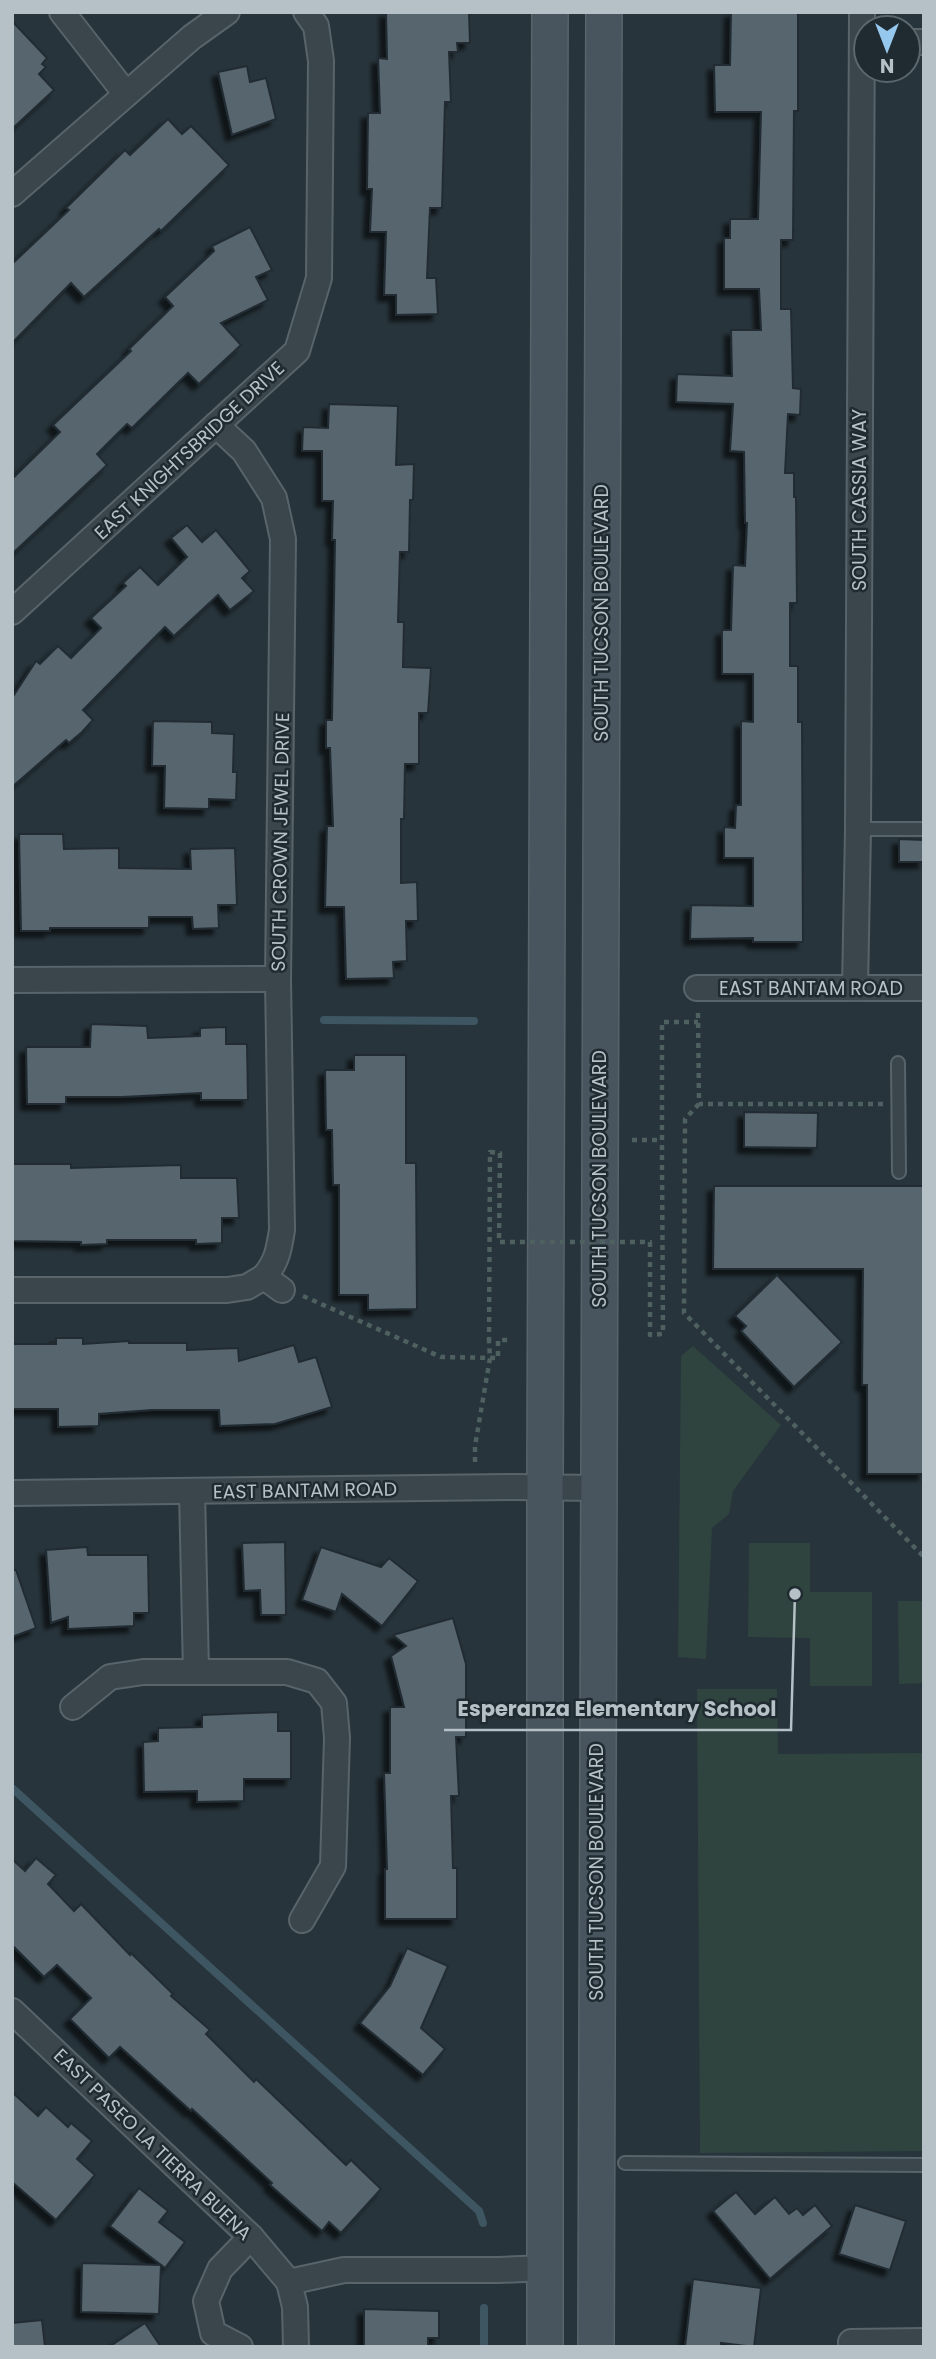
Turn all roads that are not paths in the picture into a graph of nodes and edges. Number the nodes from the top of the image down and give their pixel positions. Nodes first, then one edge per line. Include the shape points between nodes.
1 (62, 12) edge
2 (227, 12) edge
3 (306, 12) edge
4 (550, 12) edge
5 (604, 12) edge
6 (864, 84) edge
7 (126, 94) junction
8 (12, 194) edge
9 (216, 425) junction
10 (12, 612) edge
11 (858, 829) junction
12 (924, 829) edge
13 (278, 979) junction
14 (12, 981) edge
15 (697, 988) road end
16 (855, 988) junction
17 (924, 988) edge
18 (898, 1063) dead end
19 (899, 1172) dead end
20 (12, 1290) edge
21 (545, 1488) junction
22 (598, 1488) junction
23 (192, 1491) junction
24 (12, 1493) edge
25 (195, 1672) junction
26 (72, 1707) dead end
27 (303, 1920) dead end
28 (12, 2011) edge
29 (625, 2163) dead end
30 (924, 2165) edge
31 (251, 2237) junction
32 (546, 2268) junction
33 (289, 2282) junction
34 (850, 2342) dead end
35 (924, 2342) edge
36 (240, 2347) edge
37 (296, 2347) edge
38 (545, 2347) edge
39 (596, 2347) edge

1 - 7 street
2 - 7 street
3 - 9 street, EAST KNIGHTSBRIDGE DRIVE via 316,26 321,61 318,278 297,351
4 - 21 main road
5 - 22 main road, SOUTH TUCSON BOULEVARD
6 - 11 street, SOUTH CASSIA WAY
7 - 8 street
9 - 10 street, EAST KNIGHTSBRIDGE DRIVE
9 - 13 street, SOUTH CROWN JEWEL DRIVE via 244,451 274,498 283,539
11 - 12 lane
11 - 16 street, SOUTH CASSIA WAY
13 - 14 street
13 - 20 street, SOUTH CROWN JEWEL DRIVE via 282,1230 273,1283 227,1290
15 - 16 street, EAST BANTAM ROAD
16 - 17 street, EAST BANTAM ROAD
18 - 19 lane
21 - 22 street, EAST BANTAM ROAD
21 - 23 street, EAST BANTAM ROAD
21 - 32 main road
22 - 39 main road, SOUTH TUCSON BOULEVARD
23 - 24 street, EAST BANTAM ROAD
23 - 25 street
25 - 26 street via 110,1677
25 - 27 street via 287,1672 325,1679 334,1703 337,1738 333,1866
28 - 31 street, EAST PASEO LA TIERRA BUENA
29 - 30 lane
31 - 33 street, EAST PASEO LA TIERRA BUENA
31 - 36 street via 220,2269 206,2301 213,2333
32 - 33 street via 344,2270
32 - 38 main road
33 - 37 street, EAST PASEO LA TIERRA BUENA
34 - 35 street

